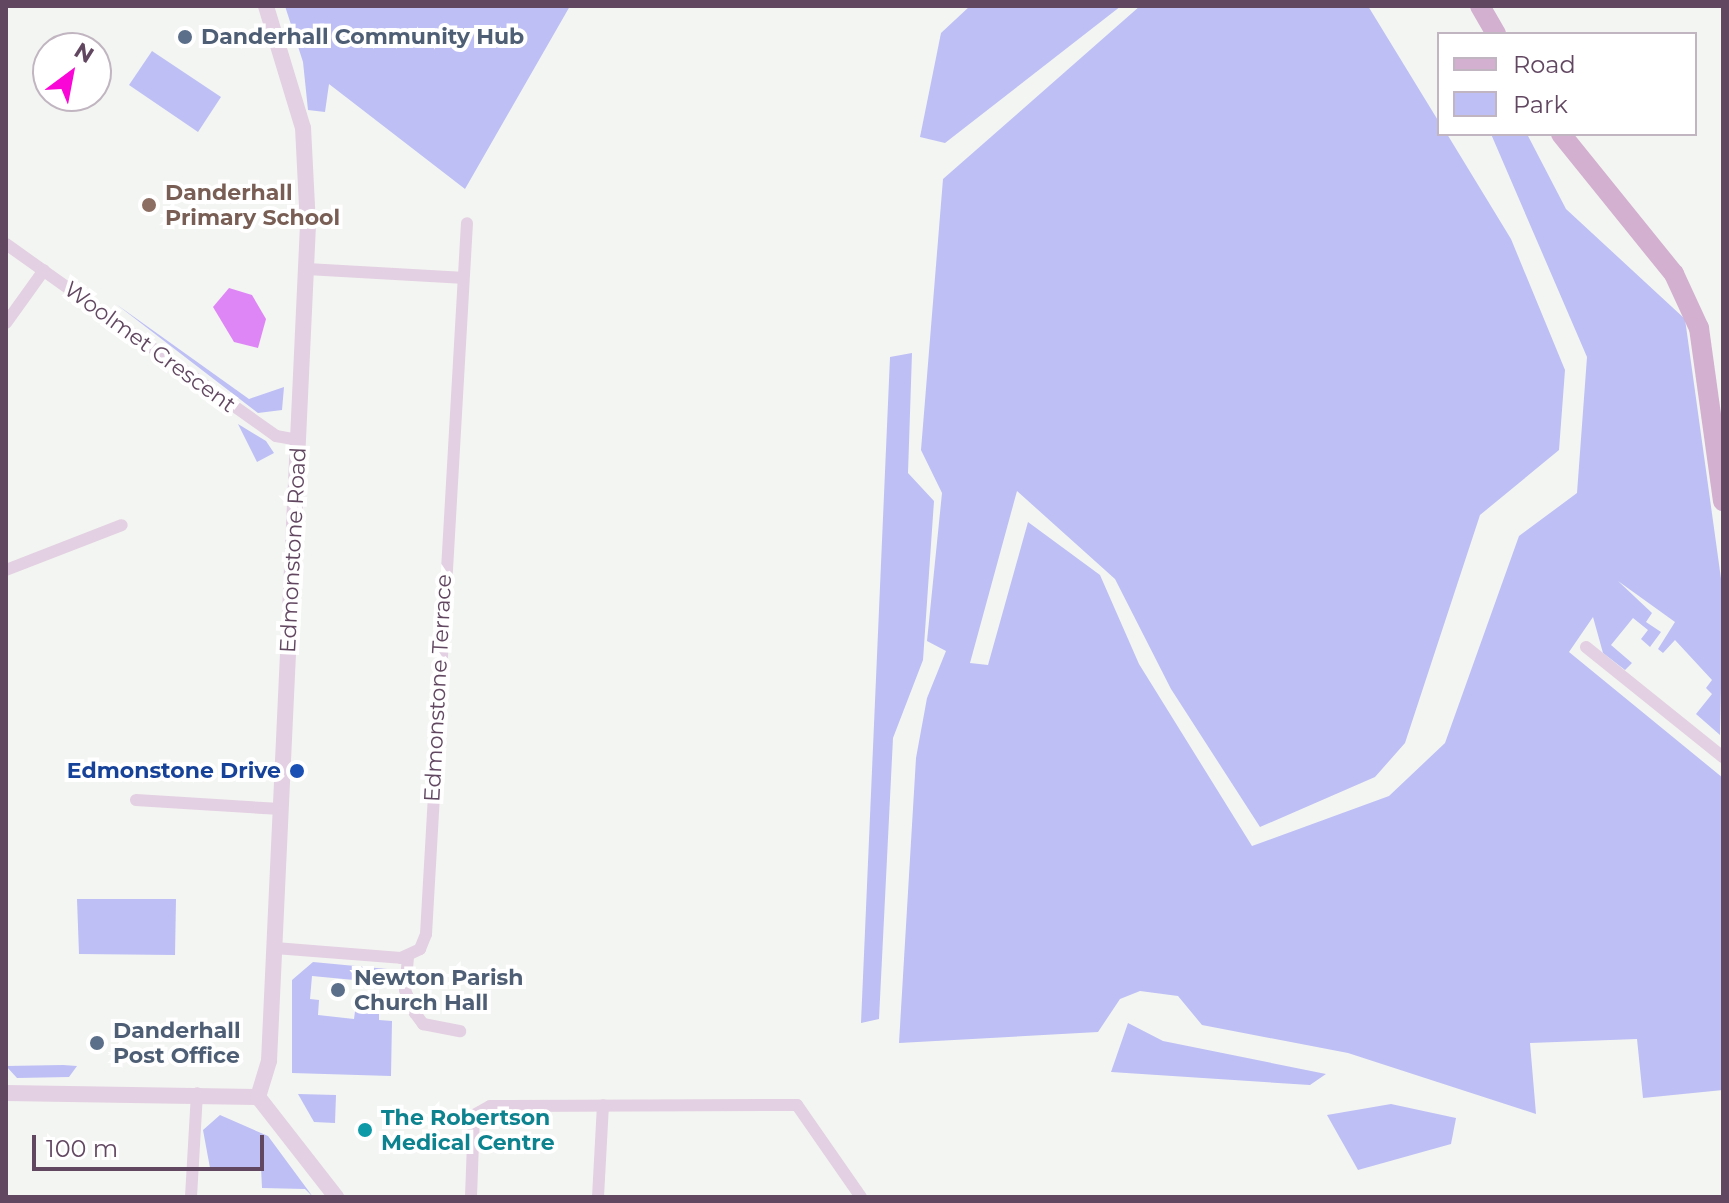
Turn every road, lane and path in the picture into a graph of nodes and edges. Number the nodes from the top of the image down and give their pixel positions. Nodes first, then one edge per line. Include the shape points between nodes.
1 (266, 6) edge
2 (1480, 6) edge
3 (1495, 32) edge
4 (1563, 136) edge
5 (467, 223) dead end
6 (6, 244) edge
7 (307, 269) junction
8 (44, 270) junction
9 (461, 278) junction
10 (6, 323) edge
11 (298, 440) junction
12 (1723, 501) edge
13 (122, 525) dead end
14 (6, 570) edge
15 (1586, 647) dead end
16 (1723, 757) edge
17 (136, 800) dead end
18 (281, 809) junction
19 (275, 948) junction
20 (408, 957) junction
21 (460, 1031) dead end
22 (6, 1093) edge
23 (197, 1093) junction
24 (258, 1097) junction
25 (603, 1105) junction
26 (191, 1197) edge
27 (336, 1197) edge
28 (471, 1197) edge
29 (598, 1197) edge
30 (861, 1197) edge

1 - 7 street, Edmonstone Road via 303,128
2 - 3 main road
4 - 12 main road via 1674,274 1699,328
5 - 9 street, Edmonstone Terrace
6 - 8 street, Woolmet Crescent
7 - 9 street
7 - 11 street, Edmonstone Road
8 - 10 street
8 - 11 street, Woolmet Crescent via 276,436
9 - 20 street, Edmonstone Terrace via 426,934
11 - 18 street, Edmonstone Road
13 - 14 street
15 - 16 street
17 - 18 street
18 - 19 street, Edmonstone Road
19 - 20 street
19 - 24 street, Edmonstone Road via 269,1061
20 - 21 street via 405,990 415,1013 423,1024
22 - 23 street
23 - 24 street
23 - 26 street
24 - 27 street
25 - 28 street via 490,1106 474,1115
25 - 29 street
25 - 30 street via 797,1105

